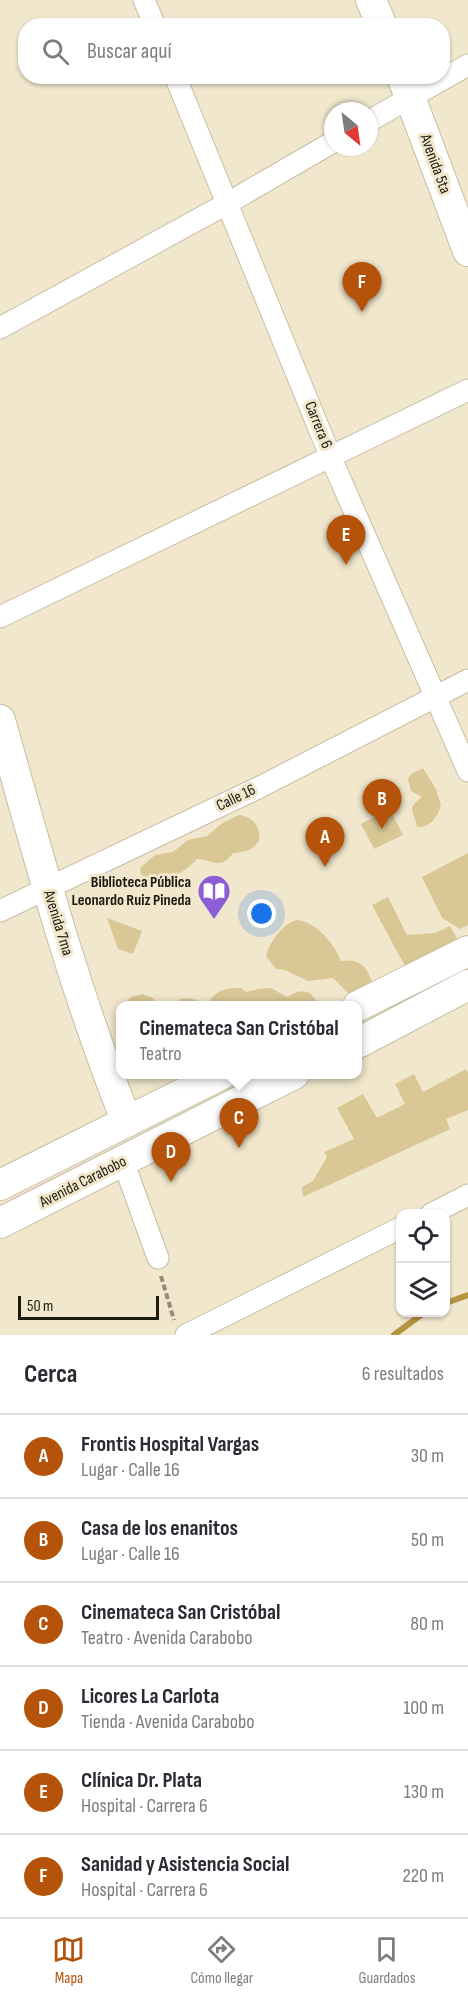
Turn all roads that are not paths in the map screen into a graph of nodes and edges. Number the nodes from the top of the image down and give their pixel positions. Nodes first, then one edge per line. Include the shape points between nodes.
1 (144, 0) edge
2 (371, 0) edge
3 (151, 18) edge
4 (378, 18) edge
5 (468, 65) edge
6 (450, 71) edge
7 (178, 84) edge
8 (406, 87) edge
9 (378, 113) edge
10 (324, 147) edge
11 (228, 203) junction
12 (468, 251) edge
13 (0, 328) edge
14 (468, 390) edge
15 (331, 458) junction
16 (0, 617) edge
17 (468, 680) edge
18 (434, 696) junction
19 (0, 720) edge
20 (468, 771) edge
21 (47, 888) junction
22 (0, 910) edge
23 (468, 951) edge
24 (468, 985) edge
25 (362, 1004) edge
26 (362, 1040) edge
27 (212, 1079) edge
28 (284, 1079) edge
29 (127, 1122) junction
30 (162, 1142) junction
31 (123, 1161) junction
32 (0, 1185) edge
33 (468, 1195) edge
34 (441, 1209) edge
35 (0, 1223) edge
36 (396, 1230) edge
37 (158, 1258) road end
38 (181, 1329) edge

1 - 3 street
2 - 4 main road
5 - 6 street
7 - 11 street, Carrera 6
8 - 9 street
8 - 12 main road, Avenida 5ta
10 - 11 street
11 - 13 street
11 - 15 street, Carrera 6
14 - 15 street
15 - 16 street
15 - 18 street, Carrera 6
17 - 18 street, Calle 16
18 - 20 street, Carrera 6
18 - 21 street, Calle 16 via 260,787
19 - 21 main road, Avenida 7ma
21 - 22 street, Calle 16
21 - 29 main road, Avenida 7ma
23 - 25 main road
24 - 26 main road
27 - 29 main road, Avenida Carabobo
28 - 30 main road, Avenida Carabobo
29 - 30 main road
29 - 32 main road, Avenida Carabobo
30 - 31 main road, Avenida Carabobo
31 - 35 main road, Avenida Carabobo
31 - 37 street
33 - 34 street
36 - 38 street

